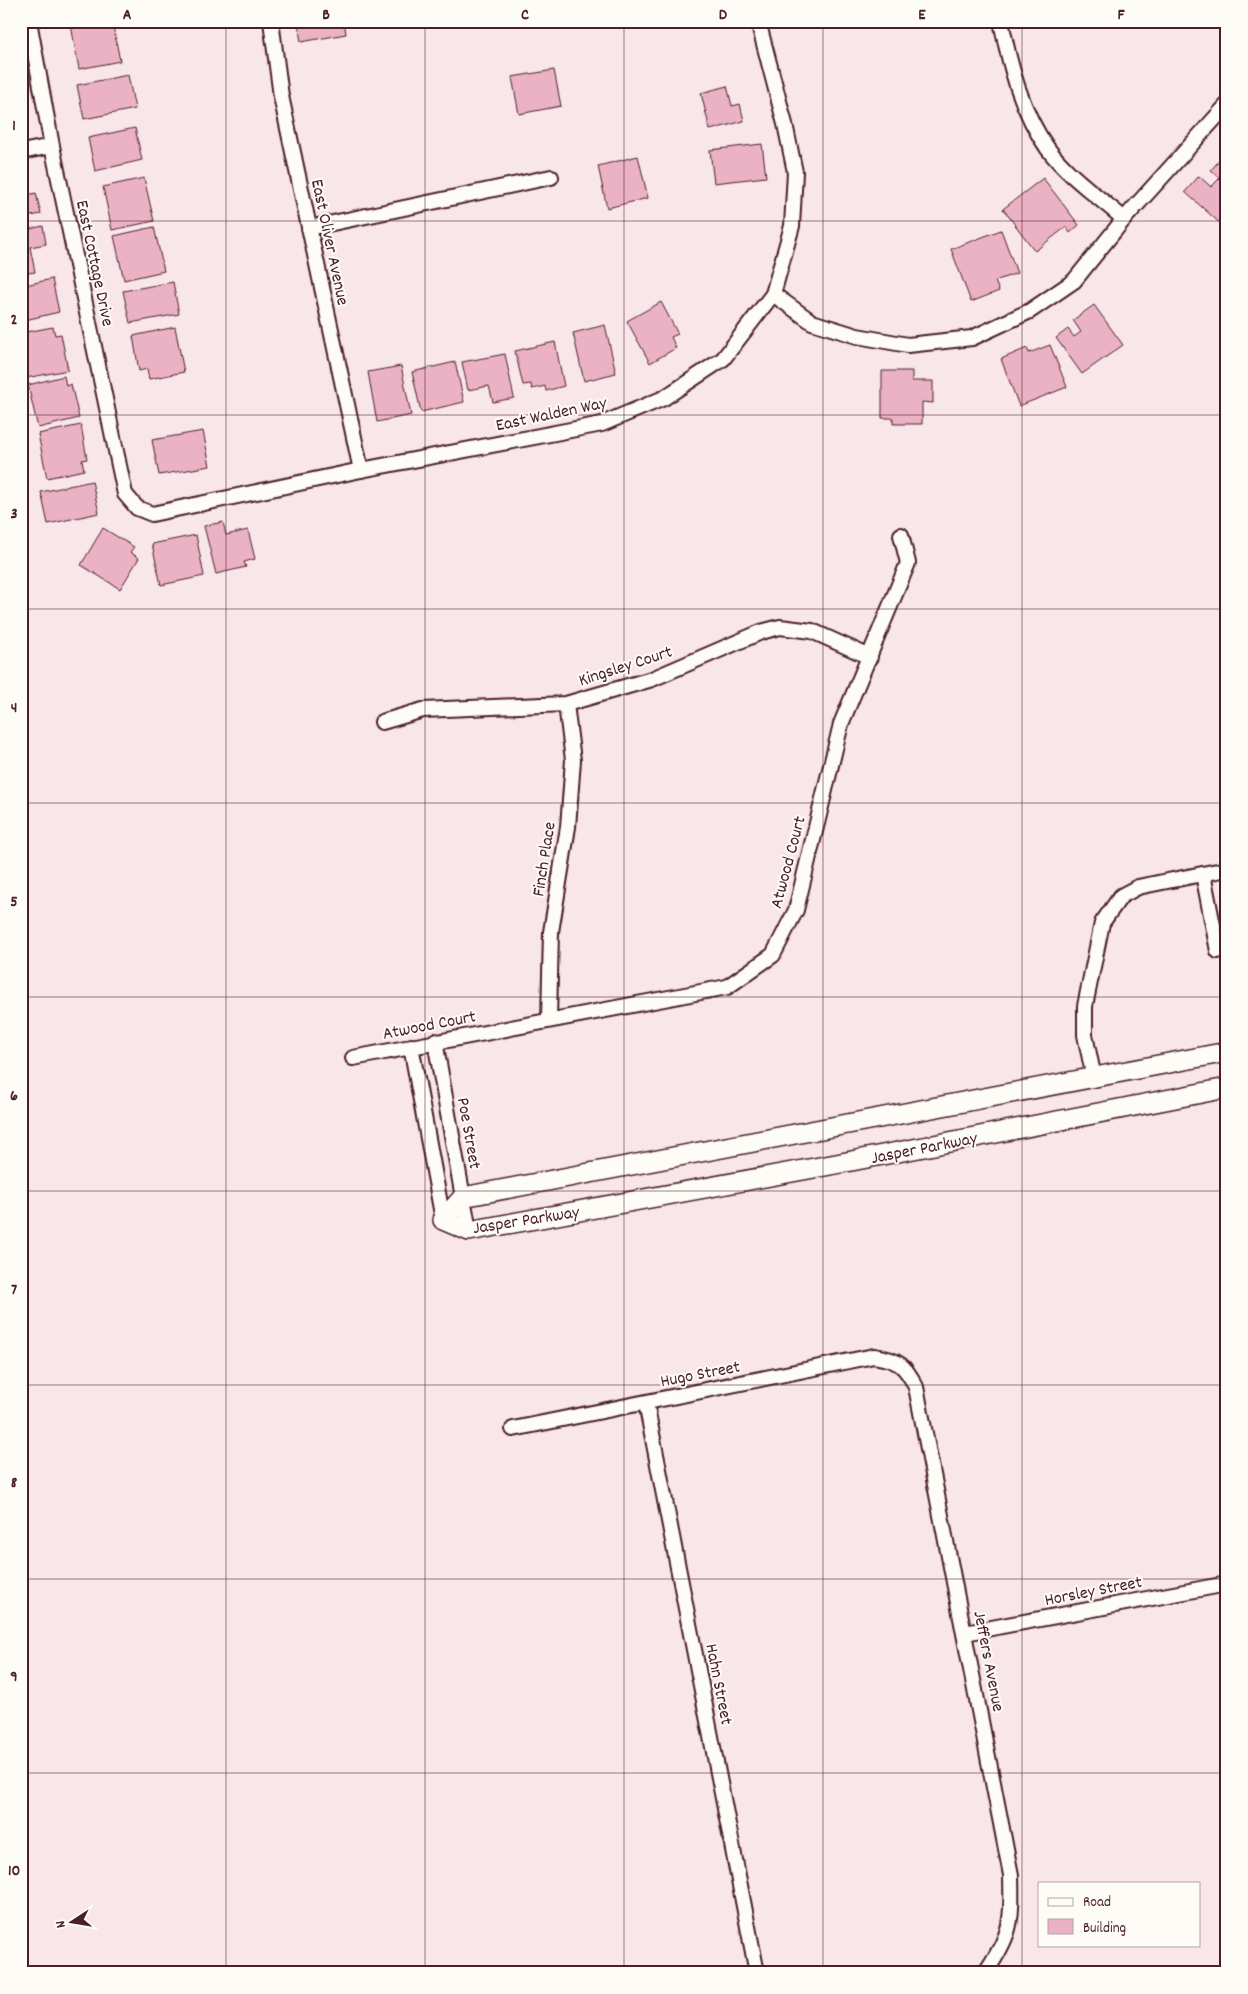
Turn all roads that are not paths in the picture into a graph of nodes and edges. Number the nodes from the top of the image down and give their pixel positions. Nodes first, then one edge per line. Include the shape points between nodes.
1 (29, 21) edge
2 (271, 21) edge
3 (758, 21) edge
4 (1000, 21) edge
5 (1227, 105) edge
6 (52, 146) junction
7 (21, 152) edge
8 (551, 177) dead end
9 (1124, 219) junction
10 (309, 228) junction
11 (773, 294) junction
12 (361, 470) junction
13 (138, 508) joint
14 (901, 535) dead end
15 (870, 657) junction
16 (566, 704) junction
17 (382, 722) dead end
18 (1227, 869) edge
19 (1203, 874) junction
20 (1218, 951) dead end
21 (549, 1020) junction
22 (435, 1041) junction
23 (411, 1046) junction
24 (1227, 1052) edge
25 (353, 1058) dead end
26 (1094, 1078) junction
27 (1227, 1088) edge
28 (463, 1197) junction
29 (443, 1220) junction
30 (469, 1231) junction
31 (894, 1359) joint
32 (646, 1403) junction
33 (513, 1429) dead end
34 (1227, 1584) edge
35 (965, 1633) junction
36 (757, 1973) edge
37 (985, 1973) edge

1 - 6 street, East Cottage Drive
2 - 10 street, East Oliver Avenue via 281,96
3 - 11 street, East Walden Way via 786,124 795,172 792,226
4 - 9 street via 1010,66 1027,112 1049,150
5 - 9 street
6 - 7 street
6 - 13 street, East Cottage Drive via 125,494
8 - 10 street
9 - 11 street via 1074,281 1030,312 972,338 908,345 857,336 812,322
10 - 12 street, East Oliver Avenue
11 - 12 street, East Walden Way via 723,359 664,398 602,424
12 - 13 street, East Walden Way via 152,514
14 - 15 street, Atwood Court via 908,564
15 - 16 street, Kingsley Court via 812,631 780,627 761,632 652,679
15 - 21 street, Atwood Court via 841,724 796,910 773,955 727,987
16 - 17 street, Kingsley Court via 423,710
16 - 21 street, Finch Place via 574,760 568,827 551,932
18 - 19 street
19 - 20 street
19 - 26 street via 1138,887 1121,896 1102,923 1085,1006 1085,1035
21 - 22 street, Atwood Court
22 - 23 street, Atwood Court
22 - 28 street, Poe Street
23 - 25 street, Atwood Court
23 - 29 street
24 - 26 street, Jasper Parkway
26 - 28 street, Jasper Parkway
27 - 30 street, Jasper Parkway
28 - 29 street, Jasper Parkway
28 - 30 street, Poe Street
29 - 30 street, Jasper Parkway
31 - 32 street, Hugo Street via 874,1356
31 - 35 street, Jeffers Avenue via 908,1372 916,1387
32 - 33 street, Hugo Street
32 - 36 street, Hahn Street
34 - 35 street, Horsley Street
35 - 37 street, Jeffers Avenue via 1011,1875 1010,1930

